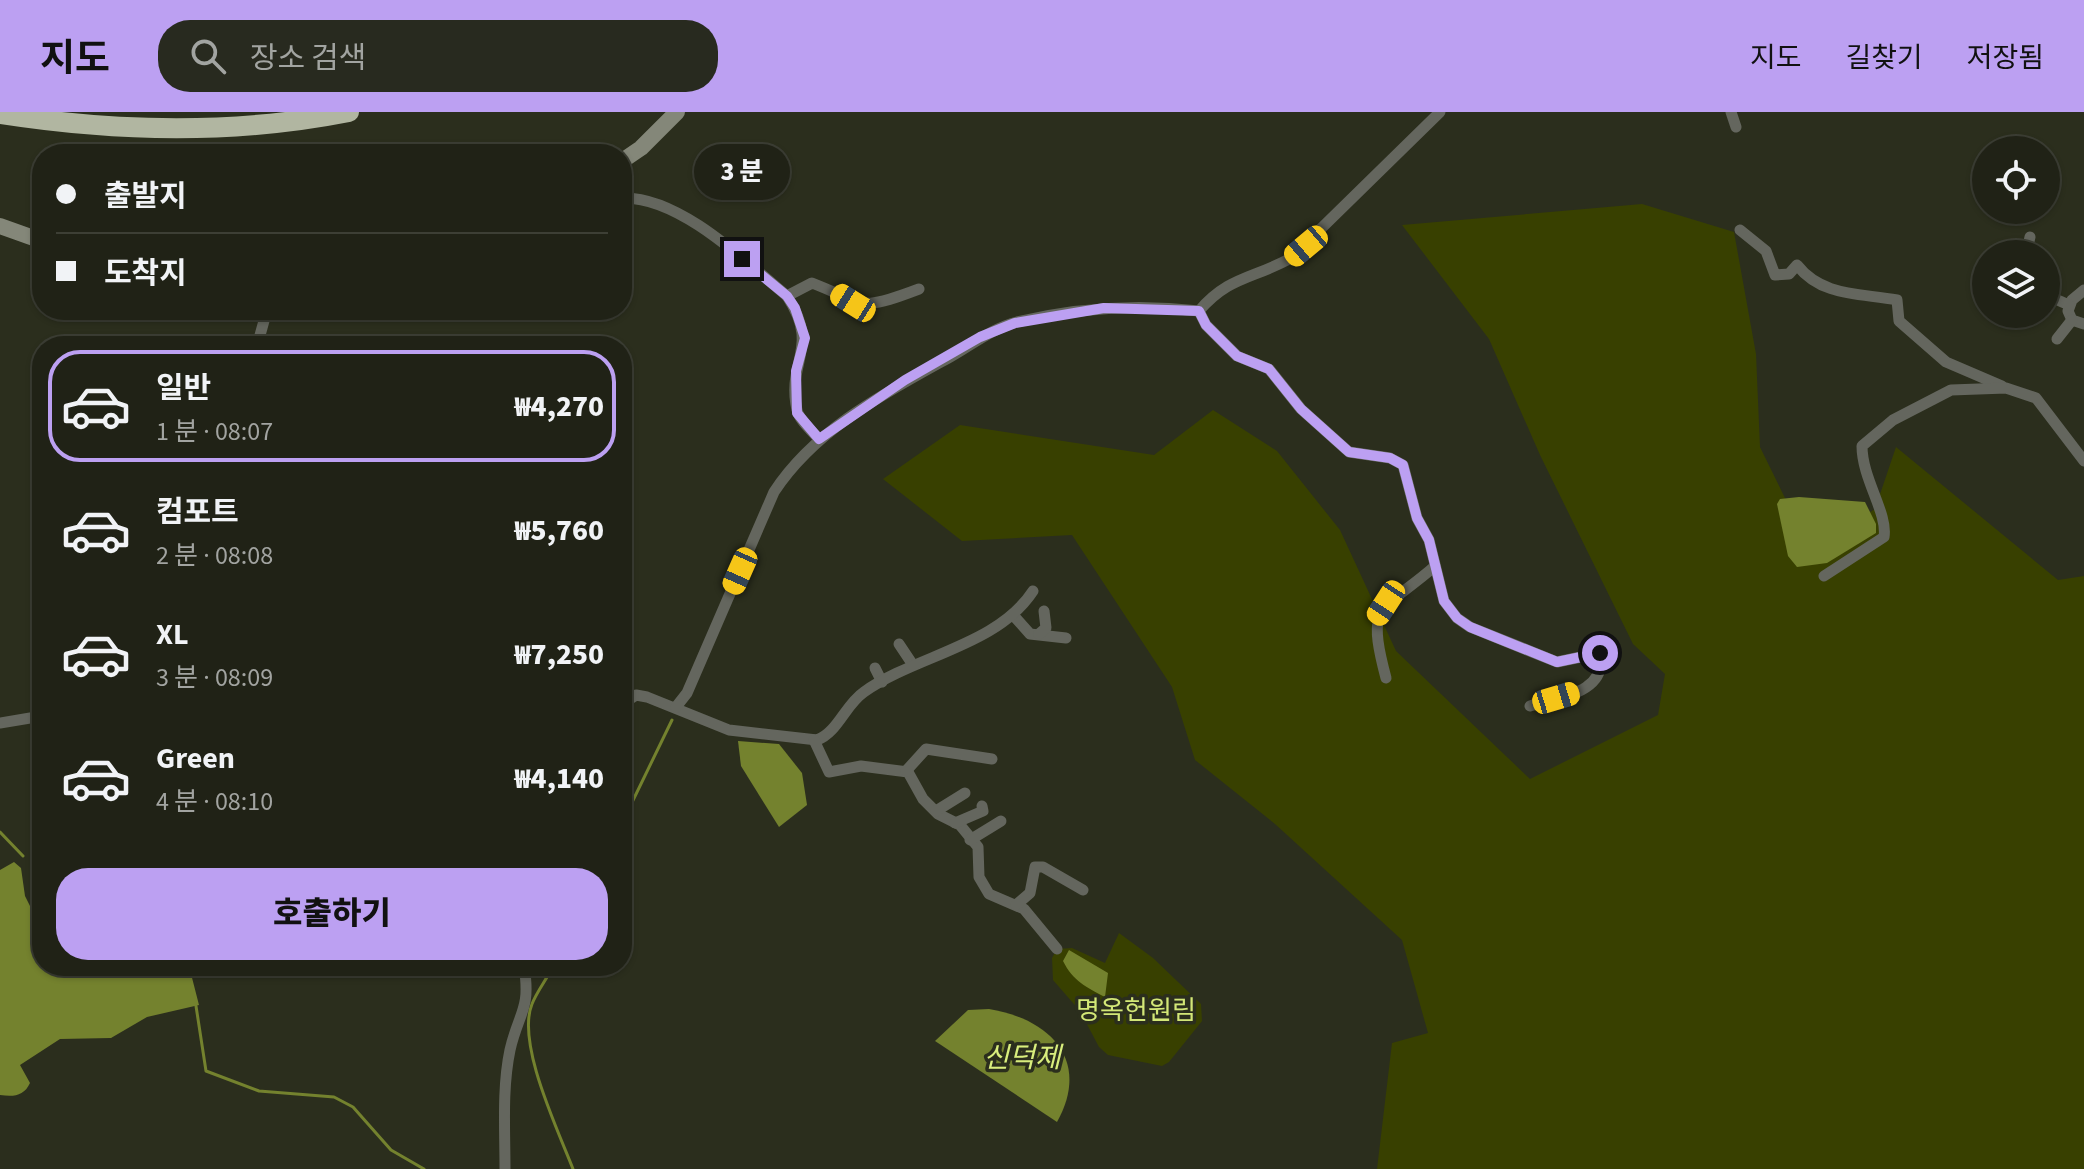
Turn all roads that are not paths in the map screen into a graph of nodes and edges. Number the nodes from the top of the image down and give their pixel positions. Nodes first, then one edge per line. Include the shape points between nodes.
1 (96, 112) edge
2 (268, 112) edge
3 (349, 112) edge
4 (677, 112) edge
5 (1440, 112) edge
6 (1731, 112) edge
7 (0, 114) edge
8 (1736, 127) dead end
9 (632, 154) edge
10 (632, 200) edge
11 (0, 226) edge
12 (1740, 230) dead end
13 (32, 237) edge
14 (2030, 237) dead end
15 (2029, 240) edge
16 (919, 289) dead end
17 (2084, 290) edge
18 (787, 296) junction
19 (2060, 301) edge
20 (2069, 305) junction
21 (1199, 311) junction
22 (2078, 322) edge
23 (2057, 339) dead end
24 (2006, 388) junction
25 (819, 439) junction
26 (2084, 461) edge
27 (1435, 566) junction
28 (1824, 576) dead end
29 (1033, 591) dead end
30 (1044, 611) dead end
31 (1013, 615) junction
32 (1039, 634) junction
33 (1066, 638) dead end
34 (899, 644) dead end
35 (913, 665) junction
36 (875, 668) dead end
37 (1386, 678) dead end
38 (882, 682) junction
39 (632, 698) edge
40 (1530, 706) dead end
41 (676, 707) junction
42 (32, 718) edge
43 (0, 723) edge
44 (814, 740) junction
45 (992, 759) dead end
46 (906, 771) junction
47 (965, 793) dead end
48 (982, 806) dead end
49 (936, 811) junction
50 (1001, 821) dead end
51 (955, 823) junction
52 (970, 840) junction
53 (1083, 890) dead end
54 (1016, 905) junction
55 (1057, 949) dead end
56 (526, 976) edge
57 (505, 1169) edge

1 - 2 highway
3 - 7 highway via 201,129 84,125
4 - 9 main road
5 - 21 street via 1291,258 1228,283
6 - 8 street
10 - 18 street via 659,204 719,240
11 - 13 main road
12 - 24 street via 1766,251 1775,275 1789,274 1797,265 1813,282 1834,292 1897,300 1899,321 1946,362
14 - 15 street
16 - 18 street via 875,306 853,303 812,283
17 - 20 street
18 - 25 street via 805,338 796,371 797,413
19 - 20 street
20 - 22 street
21 - 25 street via 1104,308 1015,323 905,380
21 - 27 street via 1237,356 1269,369 1301,409 1349,452 1403,465
22 - 23 street
24 - 26 street via 2036,398
24 - 28 street via 1951,390 1893,420 1862,446 1869,489 1886,525 1884,537
25 - 41 street via 793,463 774,492 687,693
27 - 37 street via 1386,603 1375,619
27 - 40 street via 1444,601 1470,627 1557,662 1600,653 1603,668 1596,681 1581,691
29 - 31 street
30 - 32 street via 1046,628
31 - 32 street via 1030,634
31 - 35 street
32 - 33 street
34 - 35 street
35 - 38 street
36 - 38 street
38 - 44 street via 863,692 828,736
39 - 41 street
41 - 44 street via 729,730
42 - 43 street
44 - 46 street via 829,772 861,766
45 - 46 street via 926,749
46 - 49 street
47 - 49 street
48 - 51 street via 983,811
49 - 51 street
50 - 52 street
51 - 52 street
52 - 54 street via 980,855 979,877 989,894
53 - 54 street via 1035,867 1030,893
54 - 55 street
56 - 57 street via 529,995 510,1051

